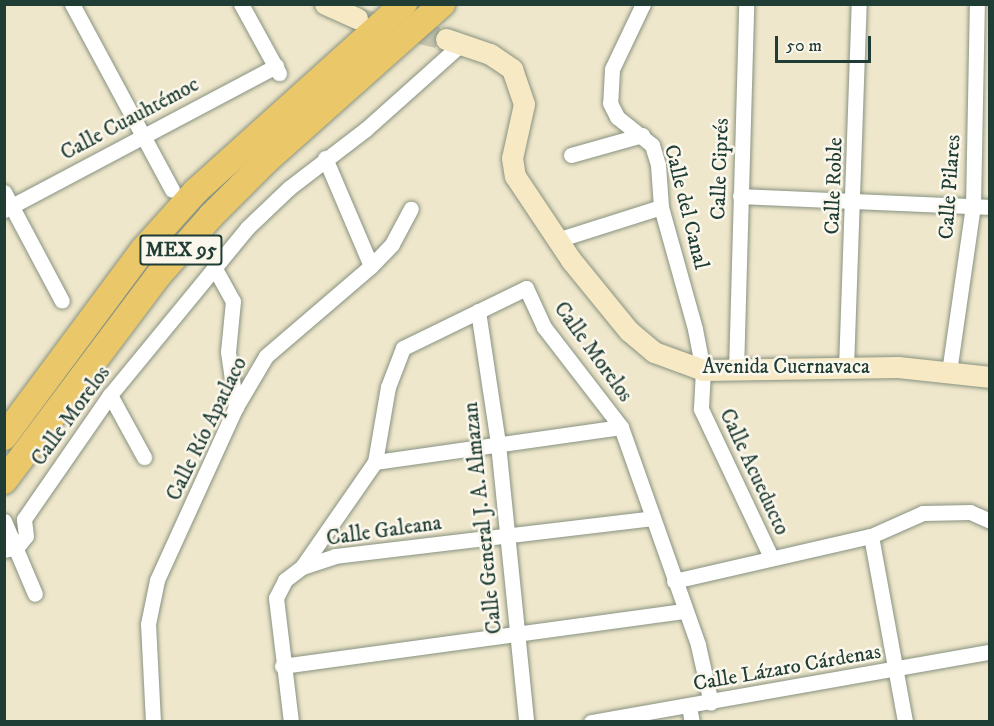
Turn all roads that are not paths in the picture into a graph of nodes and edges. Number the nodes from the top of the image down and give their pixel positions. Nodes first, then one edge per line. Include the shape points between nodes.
1 (72, 4) edge
2 (241, 4) edge
3 (325, 4) edge
4 (404, 4) edge
5 (442, 4) edge
6 (643, 4) edge
7 (746, 4) edge
8 (859, 4) edge
9 (977, 4) edge
10 (357, 18) tunnel mouth
11 (454, 42) joint
12 (983, 42) edge
13 (983, 101) edge
14 (642, 135) junction
15 (144, 136) junction
16 (571, 155) dead end
17 (325, 158) junction
18 (172, 190) dead end
19 (4, 192) edge
20 (740, 196) junction
21 (855, 201) junction
22 (973, 206) junction
23 (661, 207) junction
24 (990, 207) edge
25 (8, 208) edge
26 (411, 209) dead end
27 (557, 240) junction
28 (371, 266) junction
29 (213, 267) junction
30 (62, 301) dead end
31 (478, 311) junction
32 (846, 368) junction
33 (703, 370) junction
34 (736, 371) junction
35 (950, 372) junction
36 (990, 377) edge
37 (110, 395) junction
38 (236, 407) junction
39 (621, 427) junction
40 (4, 437) edge
41 (498, 444) junction
42 (144, 457) dead end
43 (375, 462) junction
44 (4, 481) edge
45 (652, 518) junction
46 (990, 520) edge
47 (4, 521) edge
48 (507, 536) junction
49 (870, 536) junction
50 (12, 544) edge
51 (771, 557) junction
52 (302, 567) junction
53 (674, 581) junction
54 (35, 594) dead end
55 (685, 611) junction
56 (517, 633) junction
57 (990, 652) edge
58 (282, 666) junction
59 (896, 670) junction
60 (711, 703) junction
61 (691, 714) edge
62 (153, 722) edge
63 (291, 722) edge
64 (526, 722) edge
65 (591, 722) edge
66 (905, 722) edge

1 - 15 street
2 - 15 street, Calle Cuauhtémoc via 277,70
3 - 10 main road
4 - 40 highway, MEX 95 via 196,191 143,250
5 - 44 highway, MEX 95 via 266,161 211,216 158,276
6 - 14 street, Calle del Canal via 612,69 609,87 610,103 617,117
7 - 20 street, Calle Ciprés
8 - 21 street, Calle Roble
9 - 12 street, Calle Pilares
11 - 17 street, Calle Morelos via 366,129
11 - 27 main road, Avenida Cuernavaca via 490,54 512,69 524,104 512,158 515,176
12 - 13 street, Calle Pilares
13 - 22 street, Calle Pilares
14 - 16 street
14 - 23 street, Calle del Canal via 652,145 658,165
15 - 18 street
15 - 25 street, Calle Cuauhtémoc
17 - 28 street
17 - 29 street, Calle Morelos via 255,220
19 - 25 street
20 - 21 street
20 - 34 street, Calle Ciprés
21 - 22 street
21 - 32 street, Calle Roble
22 - 24 street
22 - 35 street, Calle Pilares
23 - 27 street
23 - 33 street, Calle del Canal
25 - 30 street
26 - 28 street, Calle Río Apatlaco via 392,244
27 - 33 main road, Avenida Cuernavaca via 629,331 654,352
28 - 38 street, Calle Río Apatlaco via 266,356
29 - 37 street, Calle Morelos
29 - 38 street via 232,294 228,352
31 - 39 street, Calle Morelos via 526,288 544,327 611,409
31 - 41 street, Calle General J. A. Almazan
31 - 43 street, Calle Morelos via 404,348 388,387
32 - 34 main road, Avenida Cuernavaca
32 - 35 main road, Avenida Cuernavaca
33 - 34 main road, Avenida Cuernavaca
33 - 51 street, Calle Acueducto via 701,409
35 - 36 main road, Avenida Cuernavaca
37 - 42 street
37 - 50 street, Calle Morelos via 24,519 26,536
38 - 62 street, Calle Río Apatlaco via 157,580 148,624
39 - 41 street
39 - 45 street, Calle Morelos
41 - 43 street
41 - 48 street, Calle General J. A. Almazan
43 - 52 street, Calle Morelos
45 - 48 street, Calle Galeana
45 - 53 street, Calle Morelos
46 - 49 street, Calle Acueducto via 970,512 923,513
47 - 50 street
48 - 52 street, Calle Galeana via 335,556
48 - 56 street, Calle General J. A. Almazan
49 - 51 street, Calle Acueducto
49 - 59 street
50 - 54 street
51 - 53 street, Calle Acueducto
52 - 58 street, Calle Morelos via 285,580 276,598
53 - 55 street, Calle Morelos
55 - 56 street
55 - 60 street, Calle Morelos
56 - 58 street
56 - 64 street, Calle General J. A. Almazan
57 - 59 street, Calle Lázaro Cárdenas
58 - 63 street, Calle Morelos
59 - 60 street, Calle Lázaro Cárdenas
59 - 66 street
60 - 61 street, Calle Lázaro Cárdenas
61 - 65 street, Calle Lázaro Cárdenas

